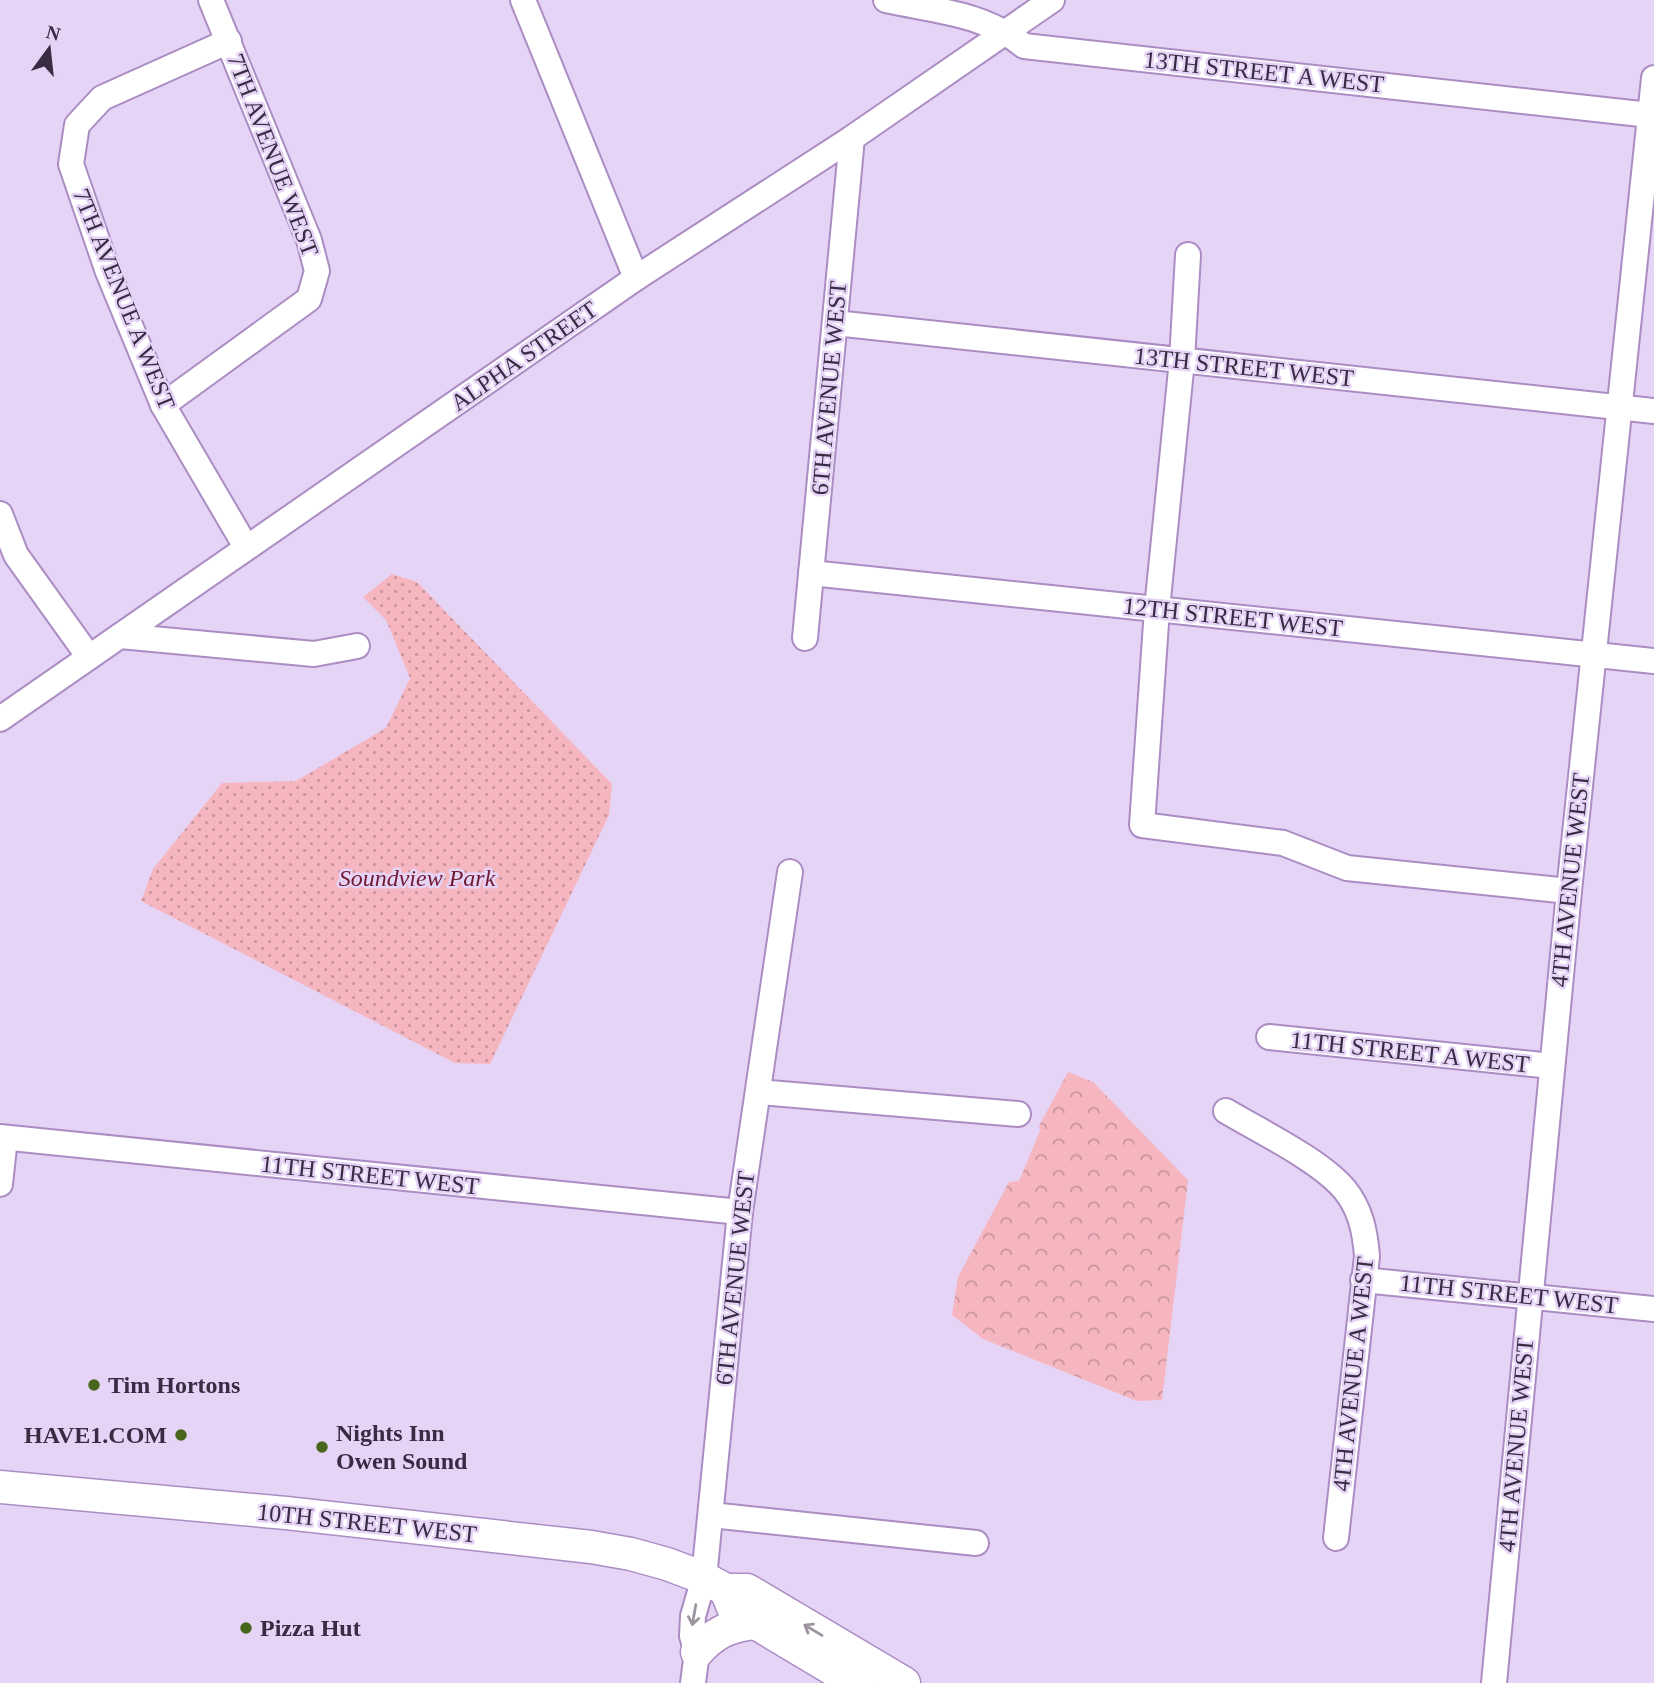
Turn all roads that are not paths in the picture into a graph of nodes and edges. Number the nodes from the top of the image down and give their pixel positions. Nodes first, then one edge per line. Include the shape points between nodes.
1 (211, 0) edge
2 (523, 0) edge
3 (886, 0) edge
4 (1052, 0) edge
5 (1006, 32) junction
6 (229, 41) junction
7 (1654, 78) edge
8 (1650, 115) junction
9 (852, 138) junction
10 (1188, 255) dead end
11 (636, 278) junction
12 (835, 323) junction
13 (1182, 360) junction
14 (163, 405) junction
15 (1620, 408) junction
16 (1654, 411) edge
17 (0, 514) edge
18 (246, 547) junction
19 (811, 573) junction
20 (1157, 609) junction
21 (120, 636) junction
22 (805, 638) dead end
23 (357, 646) dead end
24 (1593, 655) junction
25 (89, 657) junction
26 (1654, 661) edge
27 (0, 719) edge
28 (790, 872) dead end
29 (1569, 891) junction
30 (1269, 1037) dead end
31 (1552, 1066) junction
32 (759, 1092) junction
33 (1226, 1111) dead end
34 (1018, 1114) dead end
35 (2, 1137) edge
36 (0, 1184) edge
37 (740, 1212) junction
38 (1363, 1280) junction
39 (1530, 1297) junction
40 (1654, 1309) edge
41 (0, 1487) edge
42 (711, 1515) junction
43 (1336, 1538) dead end
44 (976, 1543) dead end
45 (715, 1584) junction
46 (753, 1623) junction
47 (696, 1652) junction
48 (693, 1683) edge
49 (856, 1683) edge
50 (904, 1683) edge
51 (1494, 1683) edge

1 - 6 street, 7TH AVENUE WEST
2 - 11 street
3 - 5 street, 13TH STREET A WEST via 983,20
4 - 5 street, ALPHA STREET
5 - 8 street, 13TH STREET A WEST via 1024,46
5 - 9 street, ALPHA STREET
6 - 14 street, 7TH AVENUE WEST via 309,240 317,271 309,299
6 - 14 street, 7TH AVENUE A WEST via 102,98 77,125 71,164 108,272
7 - 8 street, 4TH AVENUE WEST
8 - 15 street, 4TH AVENUE WEST
9 - 11 street, ALPHA STREET
9 - 12 street, 6TH AVENUE WEST
10 - 13 street
11 - 18 street, ALPHA STREET
12 - 13 street, 13TH STREET WEST
12 - 19 street, 6TH AVENUE WEST
13 - 15 street, 13TH STREET WEST
13 - 20 street
14 - 18 street, 7TH AVENUE A WEST
15 - 16 street, 13TH STREET WEST
15 - 24 street, 4TH AVENUE WEST
17 - 25 street via 16,555
18 - 21 street, ALPHA STREET
19 - 20 street, 12TH STREET WEST
19 - 22 street, 6TH AVENUE WEST
20 - 24 street, 12TH STREET WEST
20 - 29 street via 1142,825 1283,843 1347,868
21 - 23 street via 314,654
21 - 25 street, ALPHA STREET
24 - 26 street, 12TH STREET WEST
24 - 29 street, 4TH AVENUE WEST
25 - 27 street, ALPHA STREET
28 - 32 street, 6TH AVENUE WEST
29 - 31 street, 4TH AVENUE WEST
30 - 31 street, 11TH STREET A WEST
31 - 39 street, 4TH AVENUE WEST
32 - 34 street
32 - 37 street, 6TH AVENUE WEST
33 - 38 street, 4TH AVENUE A WEST via 1316,1165 1344,1189 1366,1232
35 - 36 street
35 - 37 street, 11TH STREET WEST
37 - 42 street, 6TH AVENUE WEST
38 - 39 street, 11TH STREET WEST
38 - 43 street, 4TH AVENUE A WEST
39 - 40 street, 11TH STREET WEST
39 - 51 street, 4TH AVENUE WEST
41 - 45 main road, 10TH STREET WEST via 591,1547 655,1560
42 - 44 street
42 - 45 street, 6TH AVENUE WEST
45 - 46 main road via 734,1611
45 -> 47 street, 6TH AVENUE WEST via 692,1626
50 -> 45 main road, 10TH STREET WEST via 747,1590
46 - 47 main road via 722,1630
46 - 49 main road
47 - 48 street, 6TH AVENUE WEST

